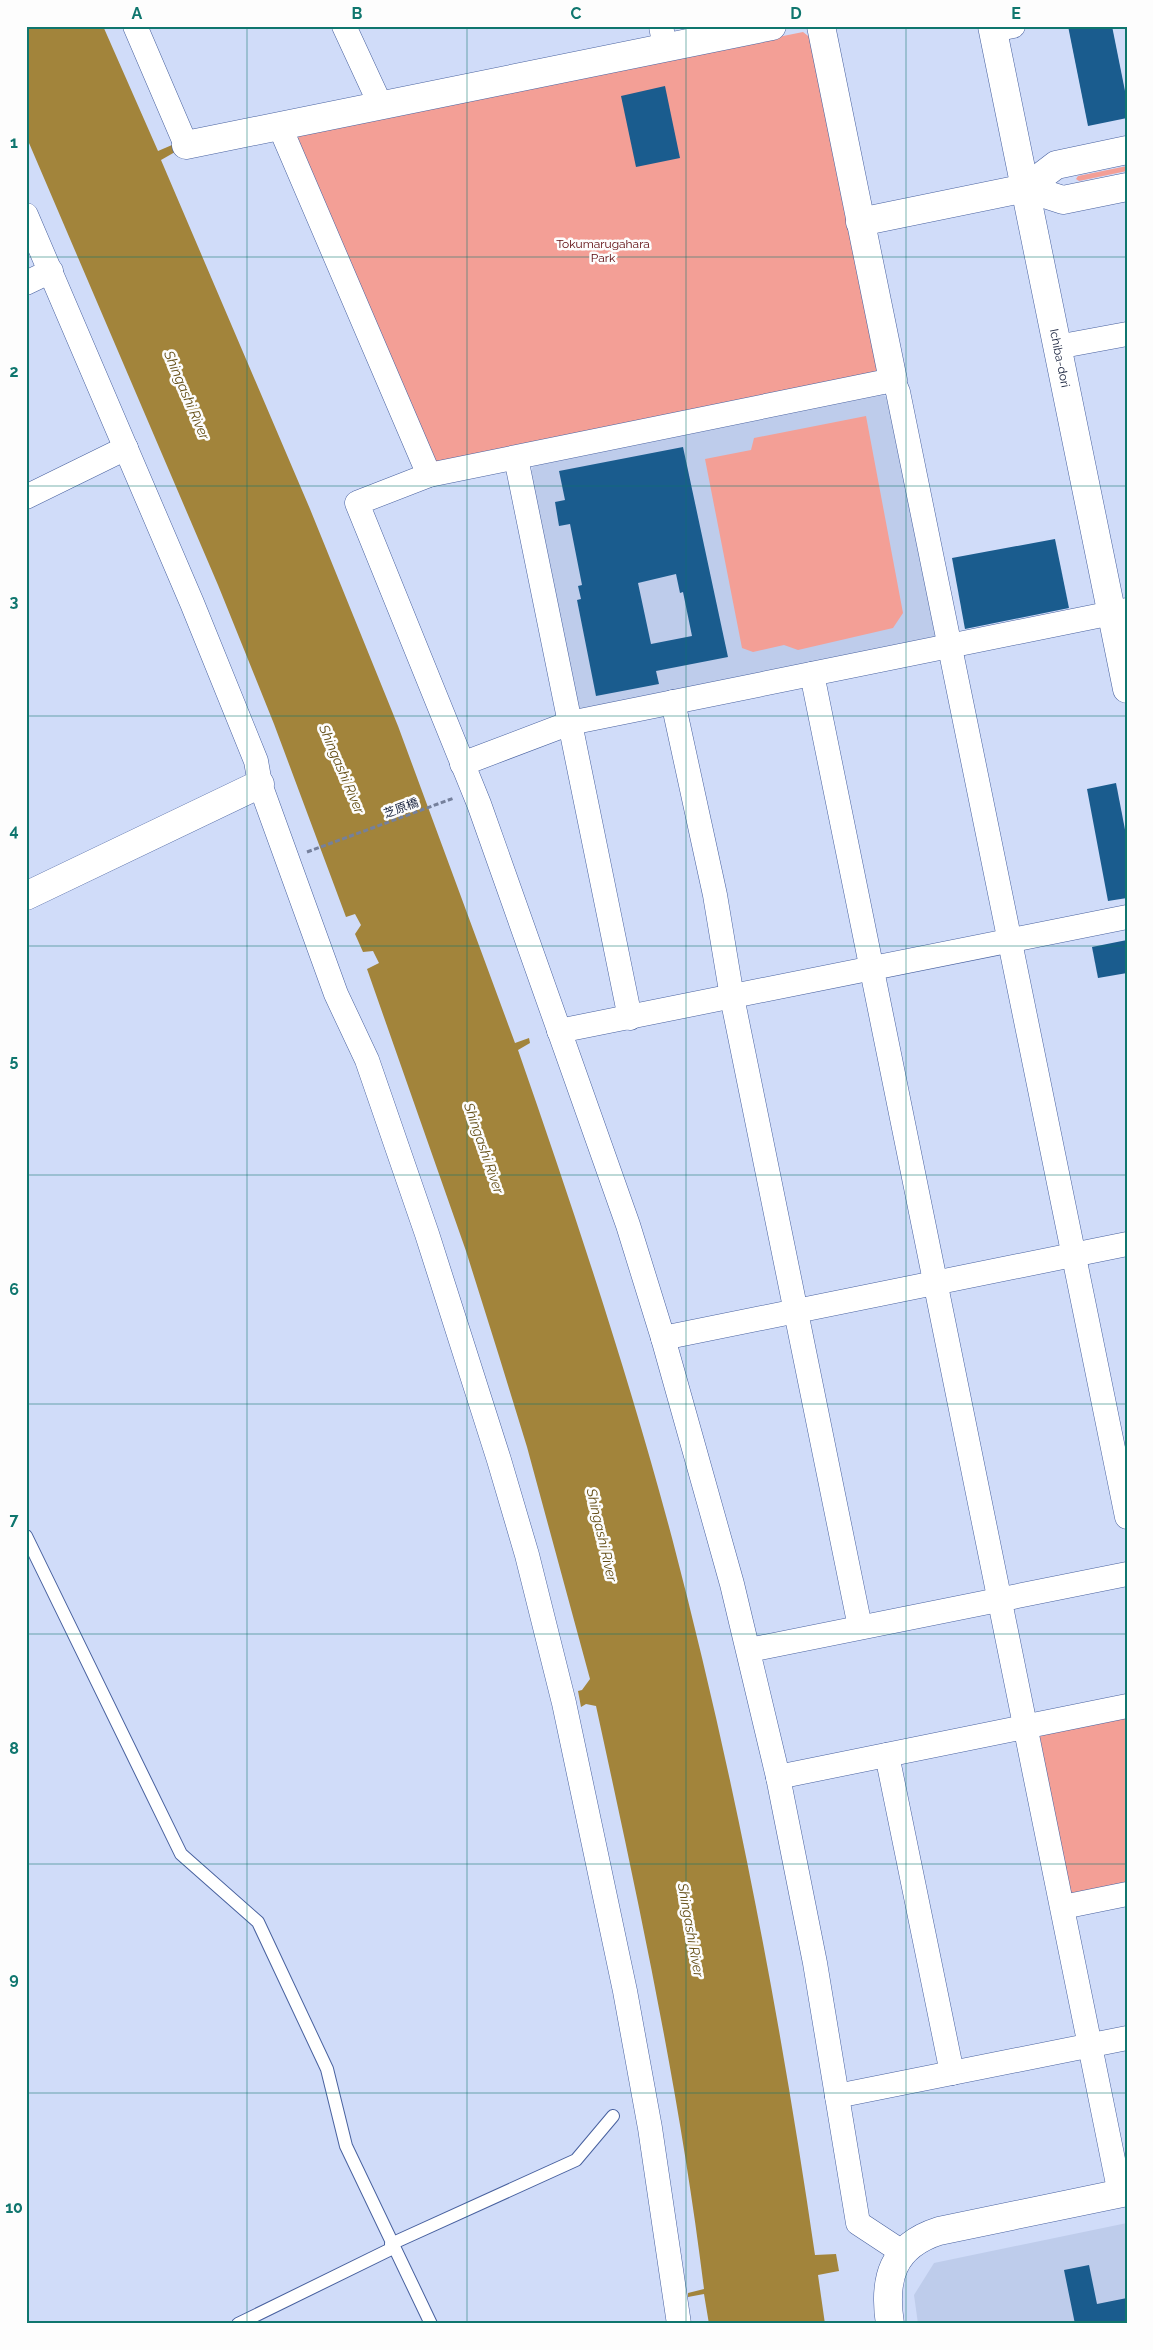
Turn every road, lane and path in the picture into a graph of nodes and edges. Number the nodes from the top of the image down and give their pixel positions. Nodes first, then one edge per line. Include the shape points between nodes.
1 (135, 26) edge
2 (344, 26) edge
3 (772, 26) edge
4 (821, 26) edge
5 (1000, 28) edge
6 (663, 37) edge
7 (381, 106) junction
8 (280, 126) junction
9 (186, 145) joint
10 (1127, 150) edge
11 (1127, 186) edge
12 (1026, 188) junction
13 (26, 215) edge
14 (860, 222) junction
15 (51, 271) junction
16 (26, 283) edge
17 (1127, 334) edge
18 (1058, 347) junction
19 (893, 380) junction
20 (126, 448) junction
21 (516, 458) junction
22 (429, 475) junction
23 (26, 497) edge
24 (1119, 612) edge
25 (949, 645) junction
26 (812, 674) junction
27 (1127, 689) edge
28 (673, 702) junction
29 (570, 723) junction
30 (462, 764) junction
31 (260, 784) junction
32 (454, 798) dead end
33 (306, 852) dead end
34 (27, 893) edge
35 (1127, 917) edge
36 (1010, 940) junction
37 (872, 969) junction
38 (732, 997) junction
39 (630, 1018) junction
40 (559, 1031) junction
41 (1127, 1244) edge
42 (1073, 1254) junction
43 (936, 1282) junction
44 (796, 1311) junction
45 (663, 1338) junction
46 (1127, 1517) edge
47 (26, 1536) edge
48 (1127, 1574) edge
49 (999, 1600) junction
50 (860, 1626) junction
51 (748, 1650) junction
52 (1127, 1706) edge
53 (1026, 1726) junction
54 (887, 1755) junction
55 (778, 1777) junction
56 (1127, 1894) edge
57 (1063, 1907) junction
58 (1127, 2038) edge
59 (1090, 2045) junction
60 (952, 2073) junction
61 (837, 2096) junction
62 (613, 2116) dead end
63 (1123, 2193) edge
64 (392, 2246) junction
65 (902, 2252) junction
66 (238, 2324) edge
67 (431, 2324) edge
68 (679, 2324) edge
69 (890, 2324) edge

1 - 9 street
2 - 7 street
3 - 6 street
4 - 14 street
5 - 12 street, Ichiba-dori
6 - 7 street
7 - 8 street
8 - 9 street
8 - 22 street
10 - 12 street via 1056,165
11 - 12 street via 1063,200
12 - 14 street
12 - 18 street, Ichiba-dori
13 - 15 street
14 - 19 street
15 - 16 street
15 - 20 street
17 - 18 street
18 - 24 street, Ichiba-dori
19 - 21 street
19 - 25 street
20 - 23 street
20 - 31 street via 200,620 256,761
21 - 22 street
21 - 29 street
22 - 30 street via 357,503
24 - 25 street
24 - 27 street, Ichiba-dori
25 - 26 street
25 - 36 street
26 - 28 street
26 - 37 street
28 - 29 street
28 - 38 street via 715,895
29 - 30 street
29 - 39 street
30 - 40 street
31 - 34 street
31 - 68 street via 336,994 367,1060 427,1234 527,1555 564,1703 625,1991 650,2128
32 - 33 path, 芝原橋
35 - 36 street
36 - 37 street
36 - 42 street
37 - 38 street
37 - 43 street
38 - 39 street
38 - 44 street
39 - 40 street
40 - 45 street via 628,1225
41 - 42 street
42 - 43 street
42 - 46 street
43 - 44 street
43 - 49 street
44 - 45 street
44 - 50 street
45 - 51 street
47 - 64 lane via 181,1854 258,1922 327,2069 346,2146
48 - 49 street
49 - 50 street
49 - 53 street
50 - 51 street
51 - 55 street
52 - 53 street
53 - 54 street
53 - 57 street
54 - 55 street
54 - 60 street
55 - 61 street via 815,1963
56 - 57 street
57 - 59 street
58 - 59 street
59 - 60 street
59 - 63 street
60 - 61 street
61 - 65 street via 858,2223
62 - 64 lane via 576,2160
63 - 65 street via 939,2231 914,2241
64 - 66 lane
64 - 67 lane
65 - 69 street via 888,2289

